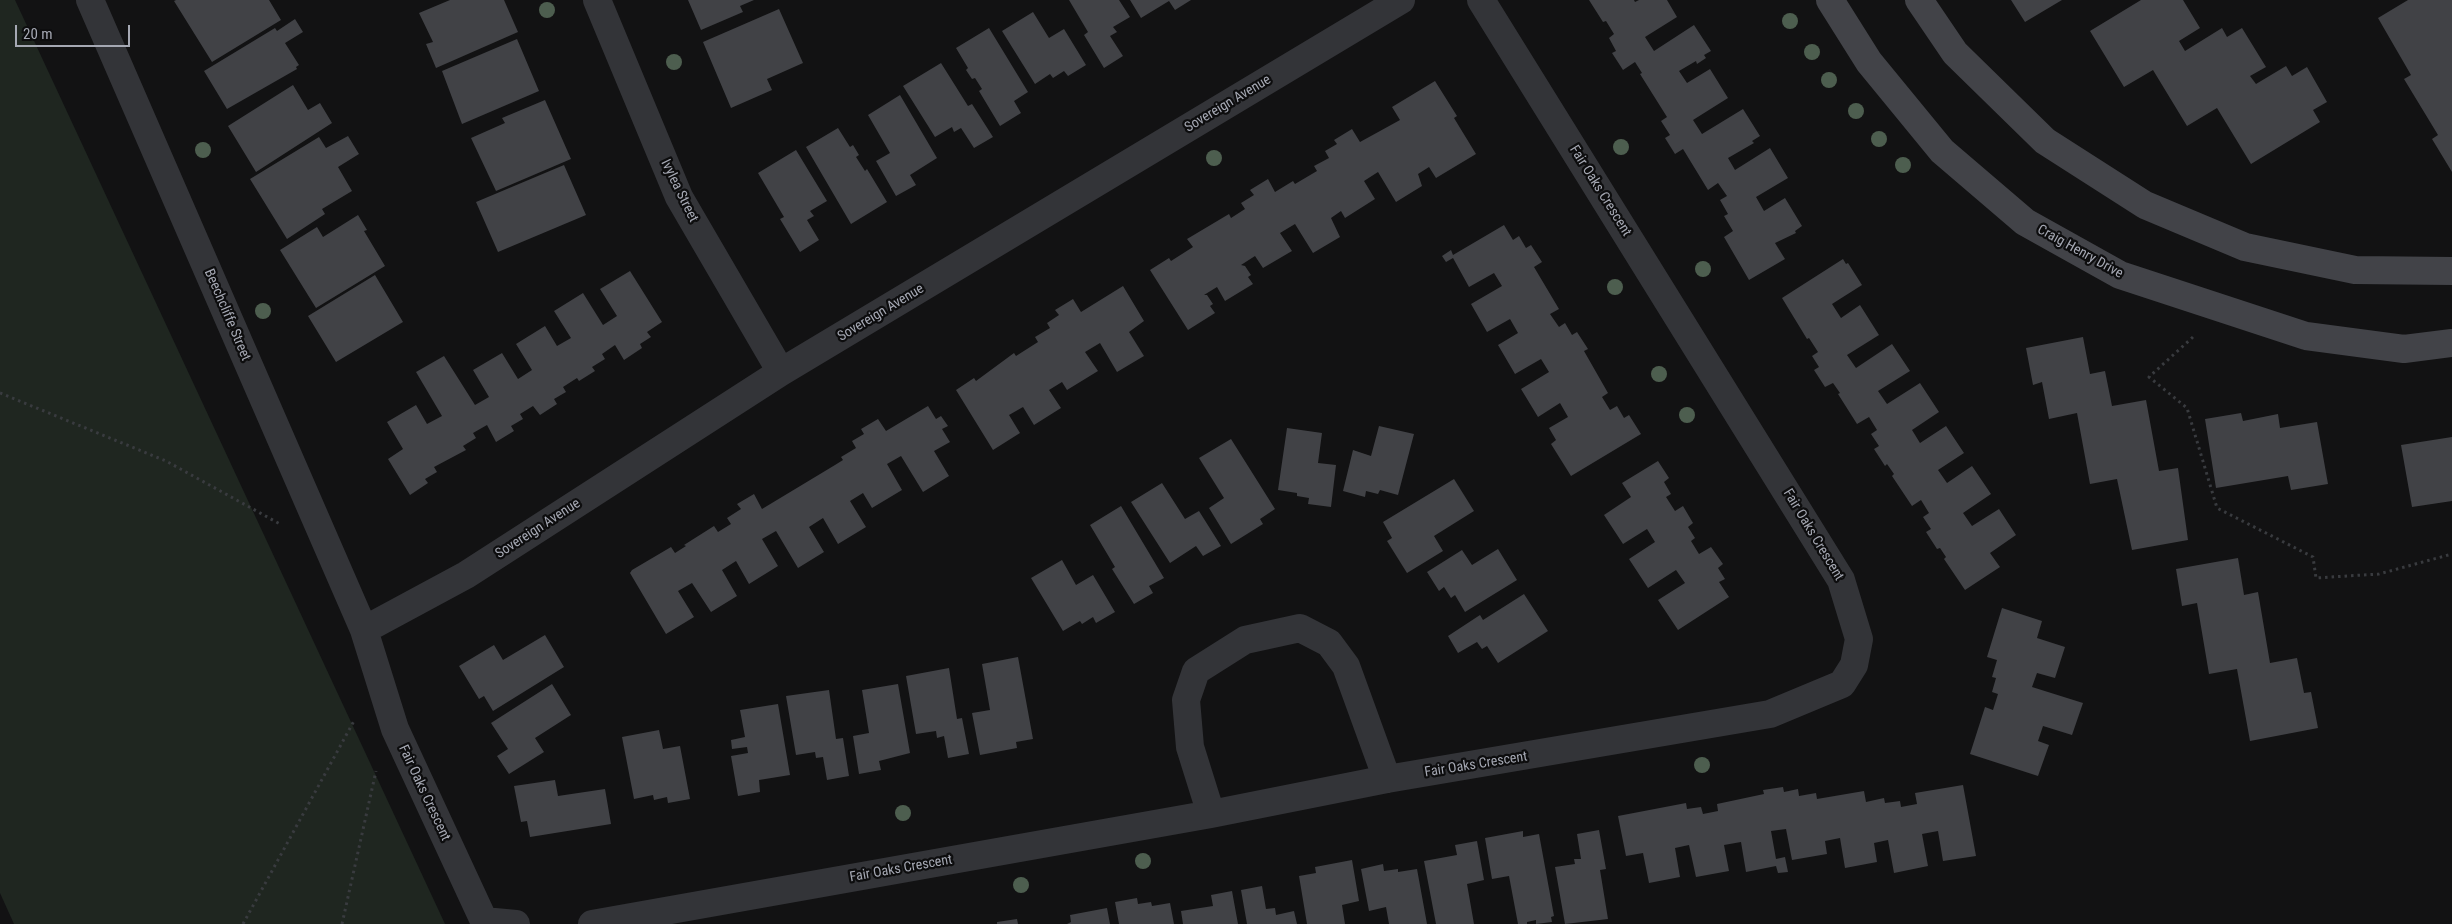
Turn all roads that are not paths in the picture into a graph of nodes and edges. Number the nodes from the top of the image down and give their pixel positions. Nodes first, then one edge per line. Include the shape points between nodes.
1 (90, 0) edge
2 (597, 0) edge
3 (1401, 0) edge
4 (1481, 0) edge
5 (1830, 0) edge
6 (1919, 0) edge
7 (2452, 271) edge
8 (2452, 344) edge
9 (781, 372) junction
10 (364, 630) junction
11 (1387, 779) junction
12 (1211, 814) junction
13 (516, 924) edge
14 (592, 924) edge

1 - 10 street, Beechcliffe Street
2 - 9 street, Ivylea Street via 679,198
3 - 9 street, Sovereign Avenue
4 - 11 street, Fair Oaks Crescent via 1842,580 1859,639 1854,665 1842,684 1770,714
5 - 8 street, Craig Henry Drive via 1869,62 1942,151 2025,222 2120,275 2306,336 2404,349
6 - 7 street via 1955,53 2045,141 2145,205 2245,247 2263,251 2355,270
9 - 10 street, Sovereign Avenue via 466,575
10 - 13 street, Fair Oaks Crescent via 395,729 484,921
11 - 12 street, Fair Oaks Crescent
11 - 12 street via 1346,666 1329,643 1300,628 1245,640 1196,671 1186,700 1190,747
12 - 14 street, Fair Oaks Crescent

